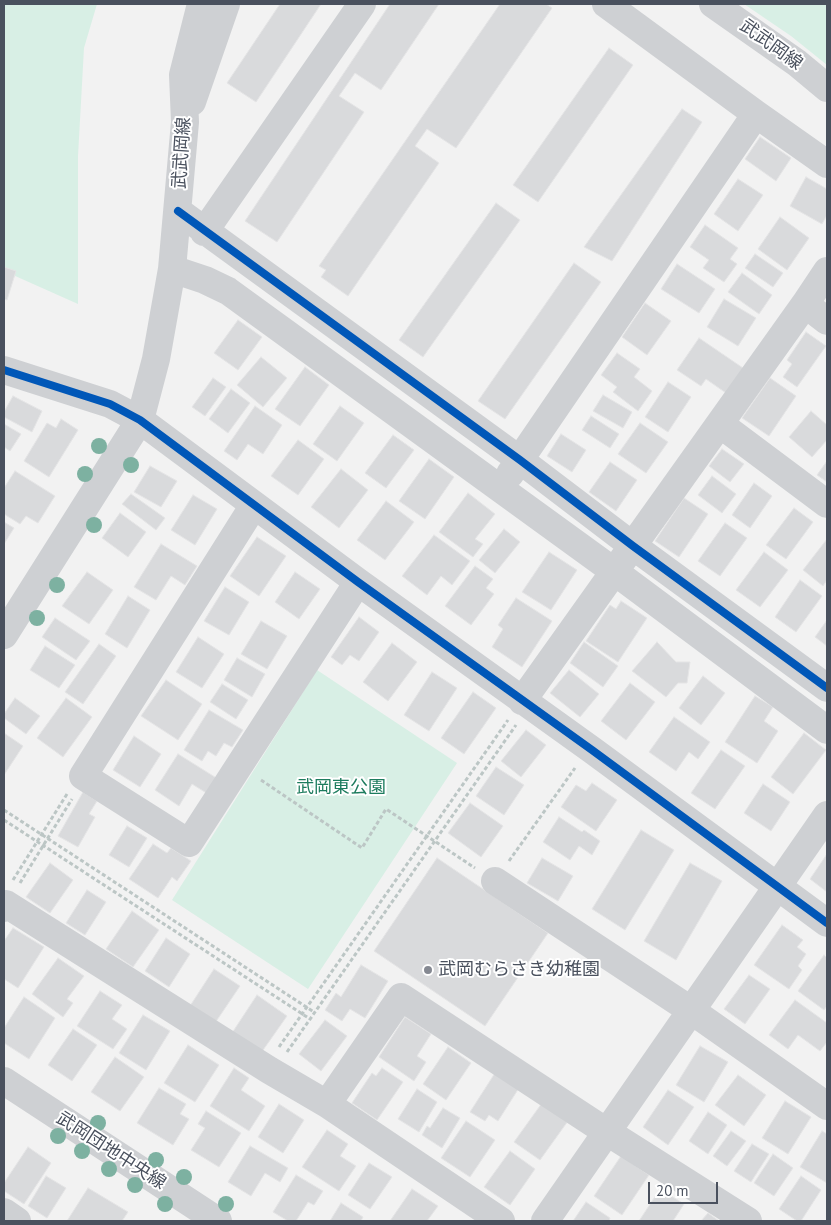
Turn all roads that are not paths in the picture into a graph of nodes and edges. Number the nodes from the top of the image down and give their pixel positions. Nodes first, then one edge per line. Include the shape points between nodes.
1 (201, 4) edge
2 (226, 4) edge
3 (362, 4) edge
4 (606, 4) edge
5 (714, 4) edge
6 (827, 88) edge
7 (756, 114) junction
8 (185, 122) junction
9 (827, 164) edge
10 (178, 211) junction
11 (204, 232) junction
12 (172, 269) junction
13 (827, 270) edge
14 (805, 304) junction
15 (827, 321) edge
16 (4, 370) edge
17 (140, 420) junction
18 (720, 424) junction
19 (520, 460) junction
20 (500, 489) junction
21 (827, 504) edge
22 (254, 505) junction
23 (633, 546) junction
24 (615, 572) junction
25 (358, 582) junction
26 (4, 635) edge
27 (827, 688) edge
28 (518, 711) junction
29 (827, 730) edge
30 (827, 815) edge
31 (495, 881) road end
32 (778, 887) junction
33 (5, 906) edge
34 (827, 923) edge
35 (692, 1011) junction
36 (4, 1082) edge
37 (326, 1104) junction
38 (827, 1106) edge
39 (608, 1132) junction
40 (4, 1212) edge
41 (17, 1221) edge
42 (218, 1221) edge
43 (500, 1221) edge
44 (545, 1221) edge
45 (748, 1221) edge

1 - 8 street, 武武岡線 via 183,74
2 - 8 street
3 - 11 street
4 - 7 street
5 - 6 street, 武武岡線
7 - 9 street
7 - 19 street
8 - 10 street, 武武岡線
10 - 11 street
10 - 12 street, 武武岡線
11 - 19 street
12 - 17 street, 武武岡線 via 156,359
12 - 20 street via 228,291
13 - 14 street
14 - 15 street
14 - 18 street
16 - 17 street via 110,404
17 - 22 street
17 - 26 street, 武武岡線
18 - 21 street
18 - 23 street
19 - 20 street
19 - 23 street
20 - 24 street
22 - 25 street
22 - 25 street via 79,782 189,843
23 - 24 street
23 - 27 street
24 - 28 street
24 - 29 street
25 - 28 street
28 - 32 street
30 - 32 street
31 - 35 street
32 - 34 street
32 - 35 street
33 - 37 street via 271,1066
35 - 38 street
35 - 39 street
36 - 42 street, 武岡団地中央線
37 - 39 street via 401,997
37 - 43 street
39 - 44 street
39 - 45 street
40 - 41 street

